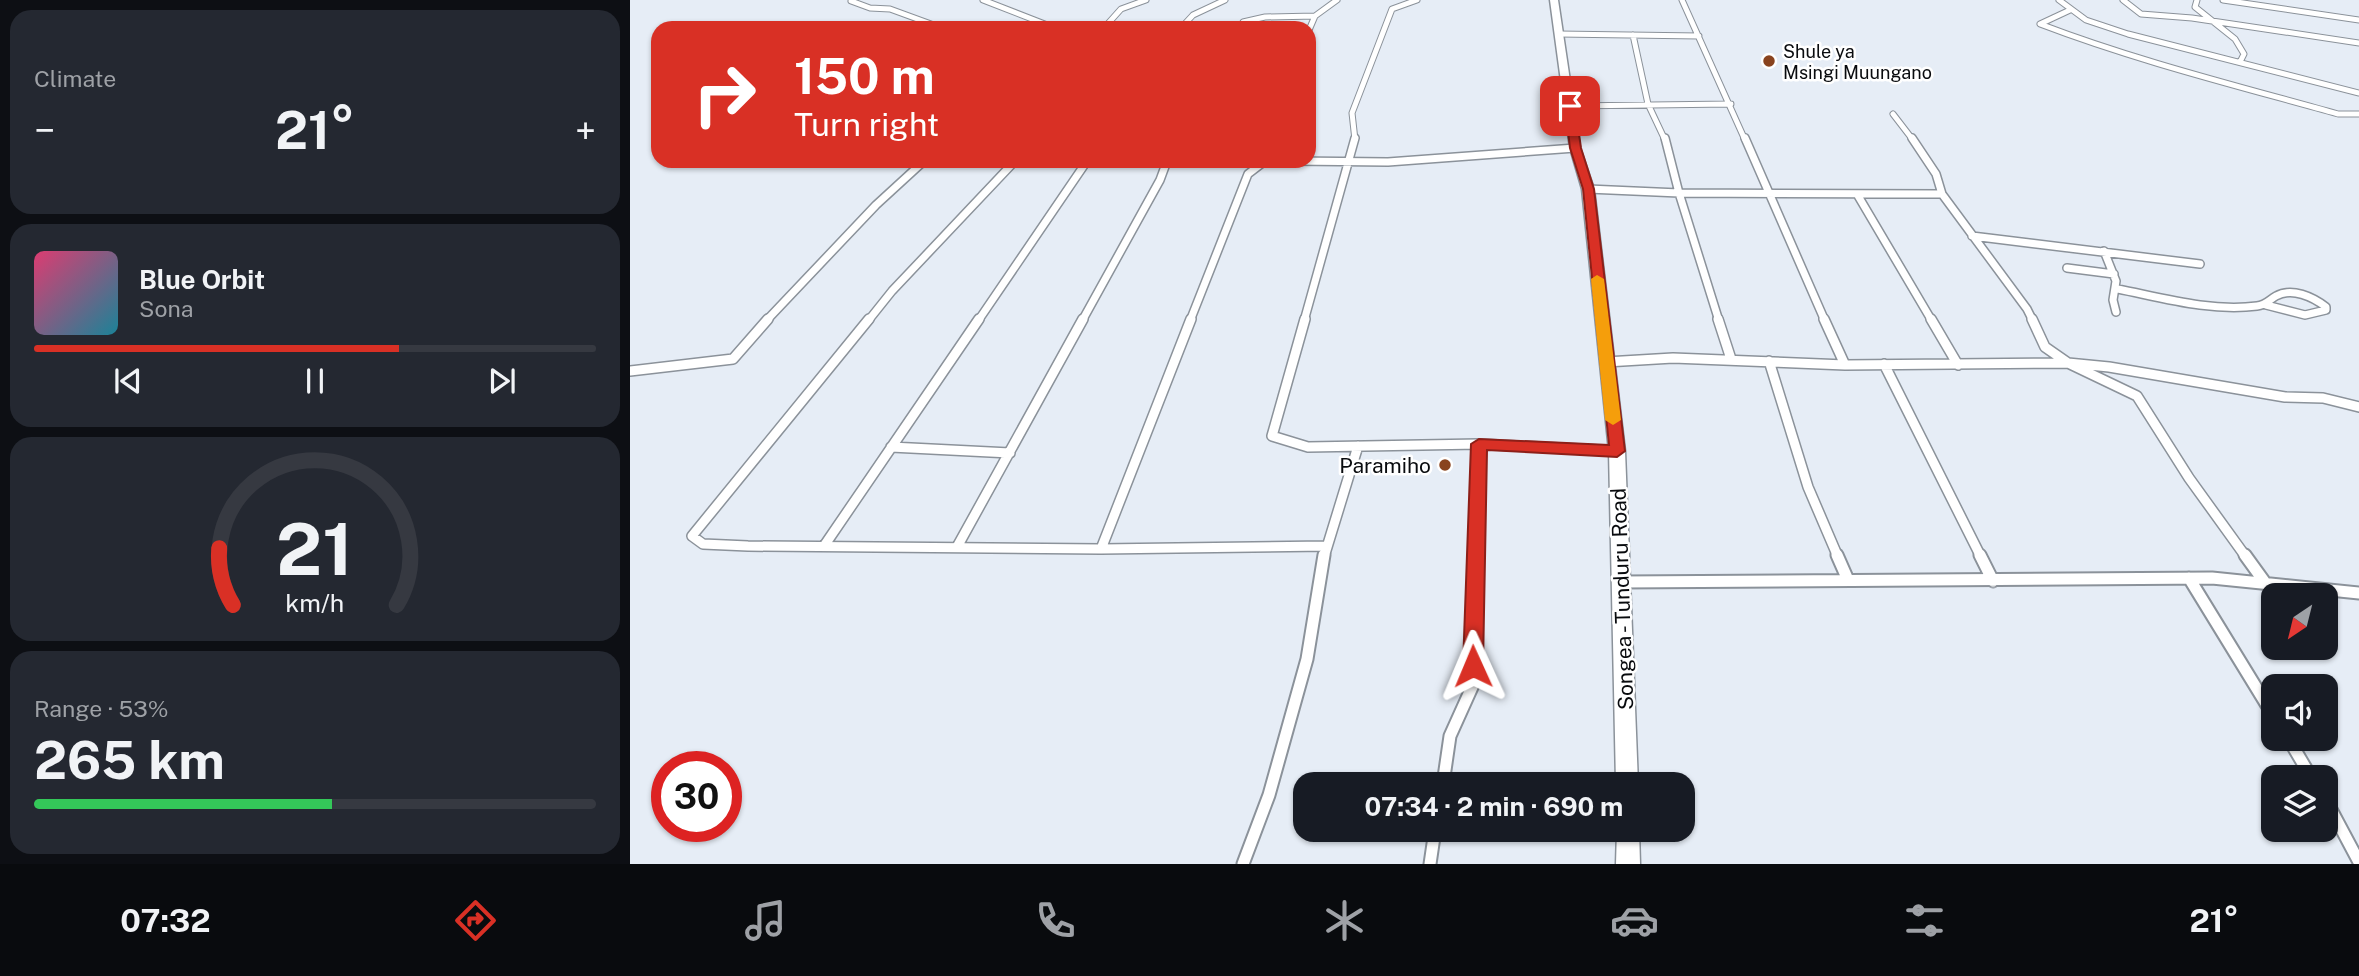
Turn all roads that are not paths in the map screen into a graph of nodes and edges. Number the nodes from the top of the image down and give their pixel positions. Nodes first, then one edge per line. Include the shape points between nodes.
1 (983, 0) edge
2 (1146, 0) edge
3 (1225, 0) edge
4 (1337, 0) edge
5 (1417, 0) edge
6 (1555, 0) edge
7 (1682, 0) edge
8 (2059, 0) edge
9 (2123, 0) edge
10 (2197, 0) edge
11 (2223, 0) edge
12 (851, 1) edge
13 (2070, 10) junction
14 (1315, 16) junction
15 (2359, 20) edge
16 (923, 21) edge
17 (1037, 21) edge
18 (1110, 21) edge
19 (1187, 21) edge
20 (1247, 21) edge
21 (1313, 21) edge
22 (2210, 21) junction
23 (1559, 34) junction
24 (1633, 35) junction
25 (1699, 36) junction
26 (2359, 43) edge
27 (2240, 62) junction
28 (2359, 93) edge
29 (1648, 104) junction
30 (1731, 104) junction
31 (1570, 106) junction
32 (1893, 114) dead end
33 (2359, 114) edge
34 (1575, 148) junction
35 (1316, 161) edge
36 (1348, 161) junction
37 (917, 168) edge
38 (1008, 168) edge
39 (1082, 168) edge
40 (1164, 168) edge
41 (1256, 168) edge
42 (1588, 189) junction
43 (1679, 193) junction
44 (1767, 194) junction
45 (1857, 194) junction
46 (1942, 194) junction
47 (1972, 236) junction
48 (2104, 251) junction
49 (2200, 264) dead end
50 (2067, 268) dead end
51 (2114, 274) junction
52 (2118, 289) junction
53 (2266, 305) junction
54 (2116, 312) dead end
55 (1731, 359) junction
56 (1769, 361) junction
57 (1606, 362) junction
58 (2068, 363) junction
59 (1884, 364) junction
60 (1845, 365) junction
61 (1958, 365) junction
62 (630, 371) edge
63 (2359, 407) edge
64 (1479, 444) junction
65 (1358, 446) junction
66 (891, 447) junction
67 (1617, 451) junction
68 (1010, 453) junction
69 (1326, 545) junction
70 (824, 546) junction
71 (957, 547) junction
72 (1101, 549) junction
73 (2189, 578) junction
74 (1848, 580) junction
75 (1993, 581) junction
76 (1621, 582) junction
77 (2265, 583) edge
78 (2261, 584) edge
79 (2338, 591) edge
80 (2359, 593) edge
81 (2261, 695) edge
82 (1445, 772) edge
83 (1628, 772) edge
84 (2338, 823) edge
85 (1433, 842) edge
86 (1628, 842) edge
87 (2359, 863) edge
88 (1243, 864) edge
89 (1430, 864) edge
90 (1628, 864) edge

1 - 17 street
2 - 18 street via 1121,9
3 - 19 street
4 - 14 street
5 - 36 street via 1392,9 1387,19 1352,113 1356,136
6 - 23 highway, Songea - Tunduru Road
7 - 25 street
8 - 13 street
9 - 22 street via 2141,14
10 - 22 street via 2195,7
11 - 15 street
12 - 16 street
13 - 27 street via 2128,34
13 - 33 street via 2040,24 2095,46 2193,74 2338,114
14 - 20 street
14 - 21 street
22 - 26 street
22 - 27 street via 2235,40 2244,54
23 - 24 street
23 - 31 highway, Songea - Tunduru Road
24 - 25 street
24 - 29 street
25 - 30 street
27 - 28 street
29 - 30 street
29 - 31 street
29 - 43 street via 1663,130
30 - 44 street
31 - 34 highway, Songea - Tunduru Road
32 - 46 street via 1942,184
34 - 36 street
34 - 42 highway, Songea - Tunduru Road
35 - 36 street
36 - 65 street via 1272,436 1308,447
37 - 62 street via 876,205 733,359
38 - 70 street via 892,291 692,536 703,544
39 - 66 street
40 - 68 street
41 - 72 street via 1248,174
42 - 43 street
42 - 57 highway, Songea - Tunduru Road
43 - 44 street
43 - 55 street
44 - 45 street
44 - 60 street
45 - 46 street
45 - 61 street
46 - 47 street
47 - 48 street
47 - 58 street via 2027,309 2045,347
48 - 49 street
48 - 51 street
50 - 51 street
51 - 52 street
52 - 53 street via 2199,303
52 - 54 street via 2113,300
53 - 53 street via 2279,294 2294,293 2315,299 2326,310 2311,315
55 - 56 street
55 - 57 street
56 - 60 street
56 - 74 street via 1808,487
57 - 67 highway, Songea - Tunduru Road
58 - 61 street
58 - 63 street via 2285,397 2323,398
58 - 77 street via 2137,396 2189,478
59 - 60 street
59 - 61 street
59 - 75 street
64 - 65 street
64 - 67 street
64 - 82 street via 1473,685 1450,736
65 - 69 street
66 - 68 street
66 - 70 street
67 - 76 highway, Songea - Tunduru Road
68 - 71 street
69 - 72 street
69 - 88 street via 1307,659 1269,795
70 - 71 street
71 - 72 street
73 - 75 street
73 - 78 street
73 - 81 street
74 - 75 street
74 - 76 street
76 - 83 highway, Songea - Tunduru Road
79 - 80 street
84 - 87 street
85 - 89 street
86 - 90 highway

